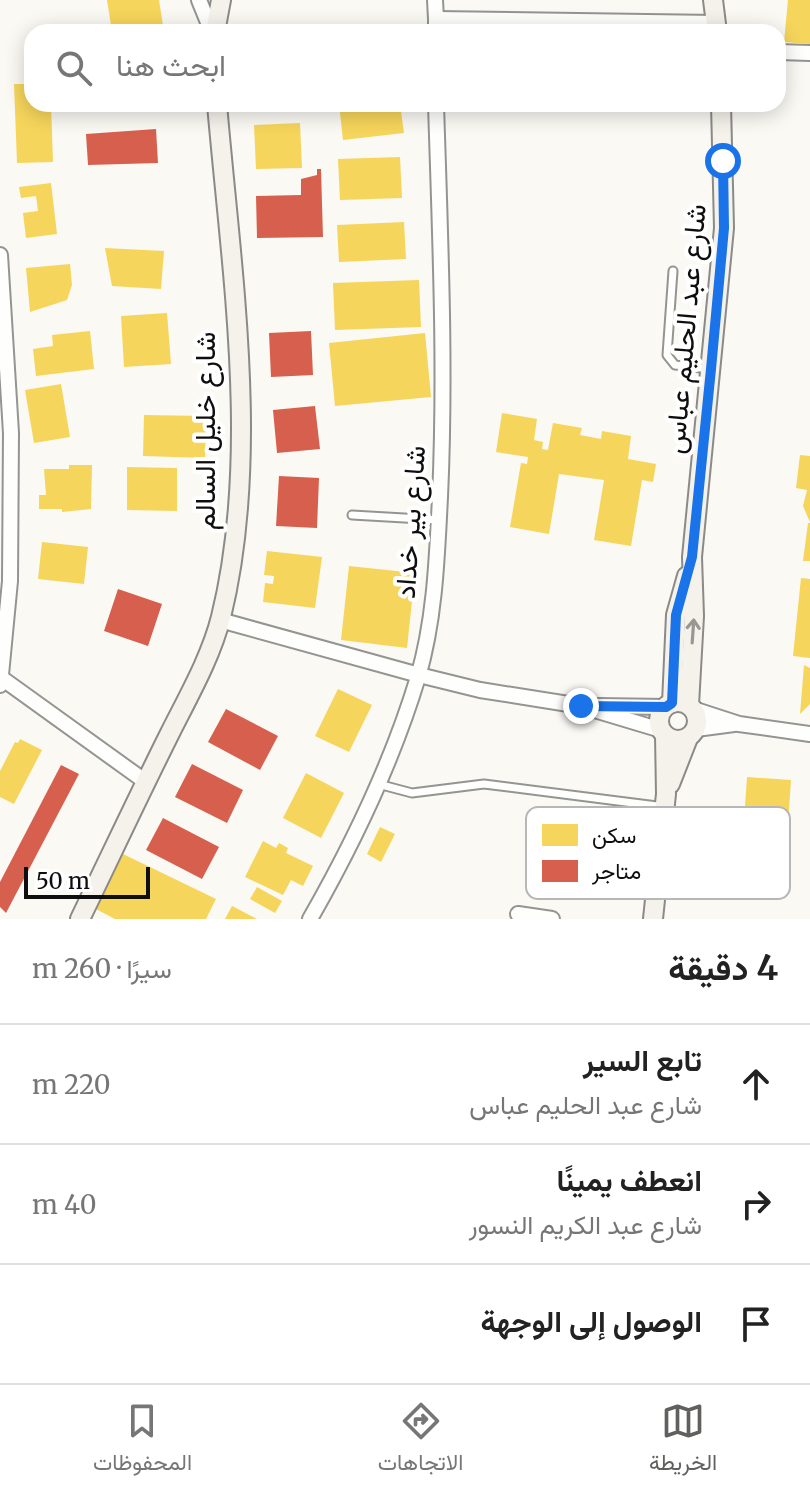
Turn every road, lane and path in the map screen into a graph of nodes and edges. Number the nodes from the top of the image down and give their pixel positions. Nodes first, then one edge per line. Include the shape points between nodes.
1 (199, 0) edge
2 (221, 0) edge
3 (435, 0) edge
4 (713, 0) edge
5 (210, 24) edge
6 (216, 24) edge
7 (436, 24) edge
8 (716, 24) edge
9 (786, 52) edge
10 (810, 53) edge
11 (218, 112) edge
12 (436, 112) edge
13 (721, 112) edge
14 (0, 255) edge
15 (673, 271) dead end
16 (711, 369) junction
17 (352, 515) dead end
18 (439, 520) junction
19 (220, 620) junction
20 (419, 675) junction
21 (1, 680) edge
22 (581, 706) junction
23 (680, 706) junction
24 (739, 724) junction
25 (663, 733) junction
26 (692, 734) junction
27 (810, 734) edge
28 (146, 782) junction
29 (378, 784) junction
30 (665, 800) junction
31 (664, 807) edge
32 (655, 899) edge
33 (518, 914) dead end
34 (80, 919) edge
35 (310, 919) edge
36 (552, 919) edge
37 (653, 919) edge

1 - 5 street
2 - 6 street
3 - 7 street
4 - 8 street
9 - 10 street
11 - 19 street, شارع خليل السالم via 238,376 239,468
12 - 18 street, شارع بير خداد
13 - 16 street, شارع عبد الحليم عباس via 724,228
14 - 21 street via 11,433 10,581
15 - 16 lane via 667,355 675,365
16 - 23 street, شارع عبد الحليم عباس via 692,557 694,616
17 - 18 lane
18 - 20 street, شارع بير خداد via 432,607
19 - 20 street
19 - 28 street, شارع خليل السالم
20 - 22 street
20 - 29 street, شارع بير خداد
21 - 28 street
22 - 23 street
22 - 25 street
23 - 24 street
23 - 25 street via 659,718
23 - 26 street via 697,718
24 - 26 street
24 - 27 street
25 - 26 street via 676,740
25 - 30 street
26 - 30 street
28 - 34 street, شارع خليل السالم
29 - 30 lane via 412,793 484,784
29 - 35 street, شارع بير خداد via 357,837
30 - 31 street
32 - 37 street
33 - 36 street

